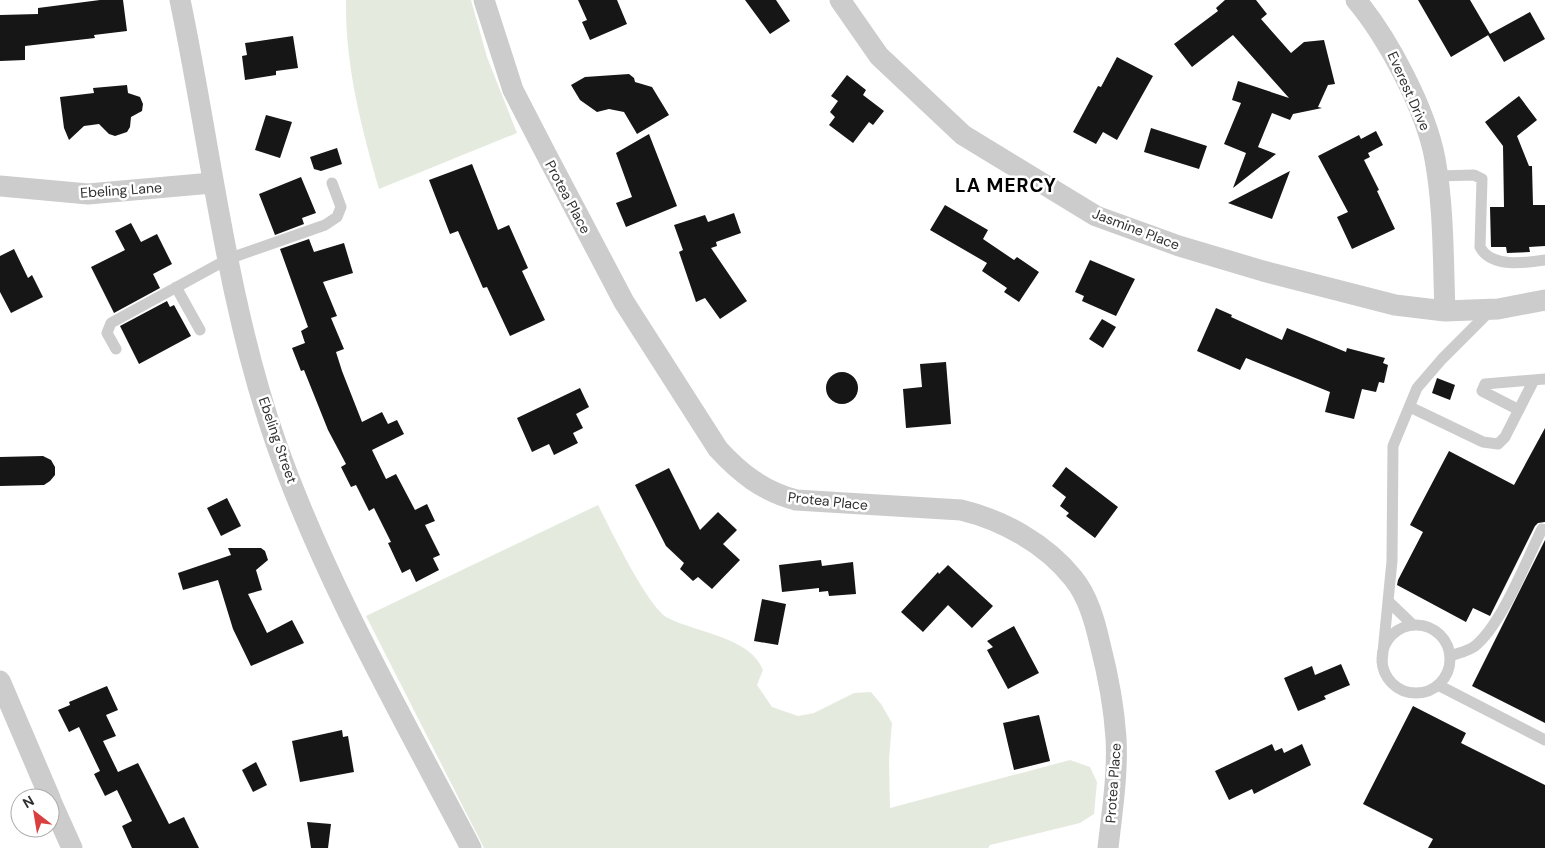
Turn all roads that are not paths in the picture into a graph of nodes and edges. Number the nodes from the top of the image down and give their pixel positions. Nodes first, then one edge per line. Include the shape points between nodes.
1 (180, 0) edge
2 (484, 0) edge
3 (840, 0) edge
4 (1356, 0) edge
5 (1438, 176) junction
6 (212, 183) junction
7 (332, 183) dead end
8 (0, 186) edge
9 (228, 259) junction
10 (1545, 260) edge
11 (176, 287) junction
12 (1545, 300) edge
13 (1492, 309) junction
14 (1445, 311) junction
15 (200, 330) dead end
16 (116, 349) dead end
17 (1540, 379) edge
18 (1410, 407) junction
19 (1519, 410) junction
20 (1542, 529) dead end
21 (1388, 601) junction
22 (1413, 625) junction
23 (1450, 656) junction
24 (1382, 662) junction
25 (0, 681) edge
26 (1438, 685) junction
27 (1545, 740) edge
28 (46, 788) edge
29 (60, 821) edge
30 (72, 848) edge
31 (471, 848) edge
32 (1108, 848) edge

1 - 6 street, Ebeling Street
2 - 32 street, Protea Place via 513,90 624,302 707,433 733,465 753,483 796,500 961,510 985,516 1029,540 1056,560 1074,579 1096,627 1112,702 1116,740
3 - 14 street, Jasmine Place via 879,56 964,135 1096,216 1178,246 1263,271 1395,305
4 - 5 street, Everest Drive via 1387,43 1423,118
5 - 10 lane via 1474,175 1482,179 1480,248 1491,260
5 - 14 street, Everest Drive
6 - 8 street, Ebeling Lane via 88,194
6 - 9 street, Ebeling Street
7 - 9 lane via 341,207 337,217 324,225
9 - 11 lane
9 - 31 street, Ebeling Street via 247,343 273,434 308,522 392,696
11 - 15 lane
11 - 16 lane via 111,323 107,333
12 - 13 street, Jasmine Place
13 - 14 street, Jasmine Place
13 - 18 lane via 1417,388
17 - 19 lane
17 - 19 lane via 1485,384 1482,391
18 - 19 lane via 1490,444 1498,444 1505,437
18 - 21 lane via 1393,446 1392,561
20 - 23 lane via 1486,636 1473,648
21 - 22 lane
21 - 24 lane
22 - 23 lane via 1434,630 1448,646
22 - 24 lane via 1394,633 1387,641
23 - 26 lane via 1445,677
24 - 26 lane via 1390,681 1403,690 1419,693
25 - 28 street
26 - 27 lane
29 - 30 street

